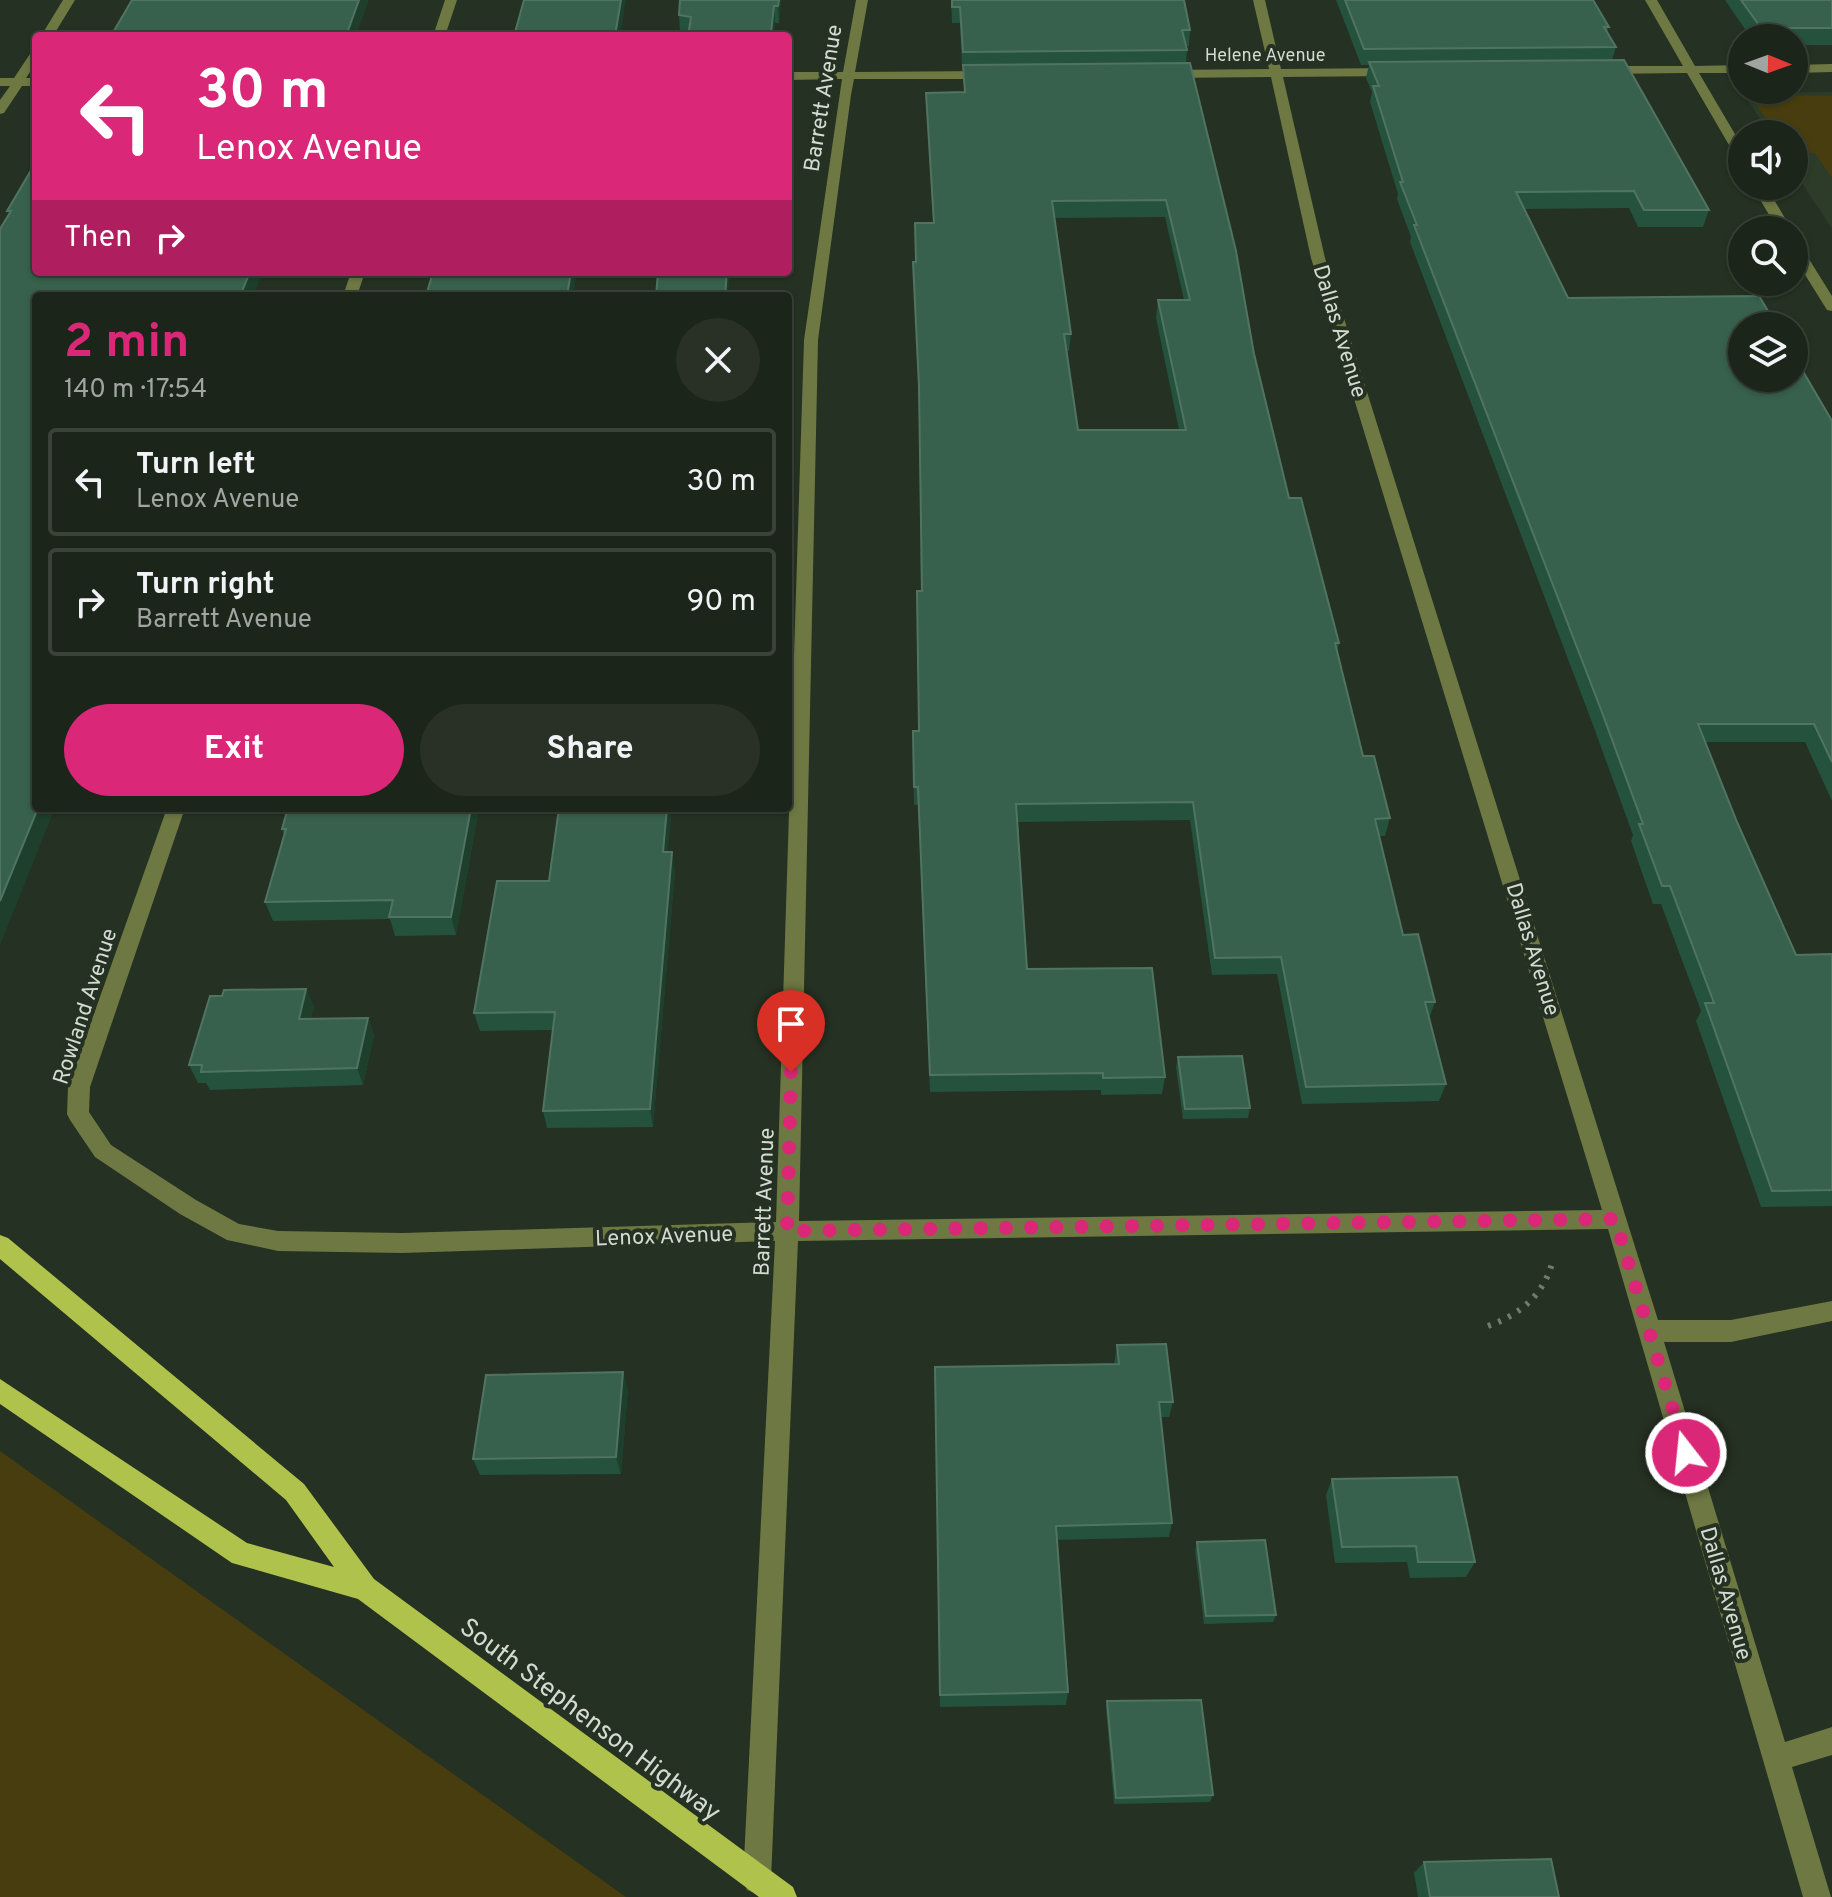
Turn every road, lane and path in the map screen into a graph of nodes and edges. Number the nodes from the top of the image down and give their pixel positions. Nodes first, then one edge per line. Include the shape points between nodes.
1 (69, 0) edge
2 (451, 0) edge
3 (862, 0) edge
4 (1259, 0) edge
5 (1651, 0) edge
6 (49, 32) edge
7 (440, 32) edge
8 (32, 60) edge
9 (1832, 68) edge
10 (1691, 69) junction
11 (1728, 69) edge
12 (1808, 69) edge
13 (1583, 70) edge
14 (1409, 72) edge
15 (1276, 73) junction
16 (1158, 74) edge
17 (1004, 75) edge
18 (792, 76) edge
19 (848, 76) junction
20 (0, 82) edge
21 (18, 82) junction
22 (32, 82) edge
23 (0, 110) edge
24 (1728, 133) edge
25 (1808, 268) edge
26 (1832, 307) edge
27 (175, 812) edge
28 (159, 1188) joint
29 (1615, 1219) junction
30 (787, 1231) junction
31 (0, 1245) edge
32 (1553, 1260) dead end
33 (1832, 1311) edge
34 (1488, 1326) dead end
35 (1650, 1331) junction
36 (0, 1390) edge
37 (365, 1588) junction
38 (1832, 1741) edge
39 (1776, 1759) junction
40 (757, 1880) junction
41 (783, 1897) edge
42 (1817, 1897) edge

1 - 6 street
2 - 7 street
3 - 19 street, Barrett Avenue
4 - 15 street, Dallas Avenue
5 - 10 street
8 - 21 street
9 - 12 street
10 - 11 street
10 - 13 street
10 - 24 street
14 - 15 street, Helene Avenue
15 - 16 street, Helene Avenue
15 - 29 street, Dallas Avenue via 1318,258
17 - 19 street
18 - 19 street
19 - 30 street, Barrett Avenue via 811,340
20 - 21 street
21 - 22 street
21 - 23 street
25 - 26 street
27 - 28 street, Rowland Avenue via 79,1087 78,1114 103,1151
28 - 30 street, Lenox Avenue via 235,1233 278,1241 402,1243
29 - 30 street, Lenox Avenue
29 - 35 street, Dallas Avenue
30 - 40 street, Barrett Avenue
31 - 37 main road, South Stephenson Highway via 295,1492
32 - 34 path via 1532,1300 1510,1319
33 - 35 street via 1731,1331
35 - 39 street, Dallas Avenue
36 - 37 main road, South Stephenson Highway via 241,1554
37 - 40 main road, South Stephenson Highway
38 - 39 street
39 - 42 street, Dallas Avenue
40 - 41 main road, South Stephenson Highway

